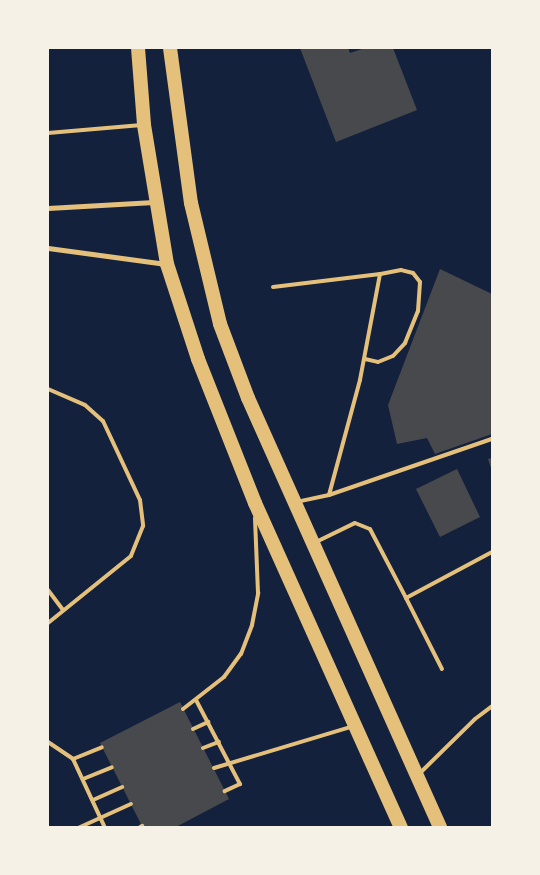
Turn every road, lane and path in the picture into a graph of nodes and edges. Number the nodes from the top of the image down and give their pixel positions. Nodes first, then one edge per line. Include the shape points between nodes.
1 (138, 48) edge
2 (170, 48) edge
3 (144, 125) junction
4 (48, 133) edge
5 (157, 202) junction
6 (48, 208) edge
7 (48, 248) edge
8 (167, 264) junction
9 (380, 274) junction
10 (273, 287) dead end
11 (365, 359) junction
12 (48, 389) edge
13 (492, 438) edge
14 (329, 495) junction
15 (255, 503) junction
16 (294, 503) junction
17 (313, 544) junction
18 (492, 552) edge
19 (48, 590) edge
20 (406, 598) junction
21 (63, 610) junction
22 (48, 623) edge
23 (442, 669) dead end
24 (196, 700) junction
25 (492, 706) edge
26 (183, 709) dead end
27 (208, 722) junction
28 (356, 725) junction
29 (194, 729) dead end
30 (48, 742) edge
31 (219, 742) junction
32 (102, 746) dead end
33 (203, 748) dead end
34 (73, 759) junction
35 (229, 762) junction
36 (112, 767) dead end
37 (214, 768) dead end
38 (417, 775) junction
39 (82, 779) junction
40 (122, 787) dead end
41 (225, 791) dead end
42 (93, 800) junction
43 (131, 804) dead end
44 (101, 819) junction
45 (78, 828) edge
46 (105, 828) edge
47 (401, 828) edge
48 (440, 828) edge

1 - 3 highway
2 - 16 highway via 191,203 220,324
3 - 4 lane
3 - 5 highway
5 - 6 street
5 - 8 highway
7 - 8 street
8 - 15 highway via 198,359
9 - 10 lane
9 - 11 lane
9 - 11 lane via 400,270 413,273 420,282 418,311 405,343 393,356 378,362
11 - 14 lane
12 - 21 lane via 85,405 103,421 140,500 142,526 131,556
13 - 14 lane
14 - 16 lane
15 - 24 lane via 258,593 252,625 241,654 224,677
15 - 28 highway
16 - 17 highway
17 - 20 lane via 355,523 370,529
17 - 38 highway
18 - 20 lane
19 - 21 lane
20 - 23 lane
21 - 22 lane
24 - 26 lane
24 - 27 lane
25 - 38 lane
27 - 29 lane
27 - 31 lane
28 - 35 lane
28 - 47 highway
30 - 34 lane
31 - 33 lane
31 - 35 lane
32 - 34 lane
34 - 39 lane
35 - 37 lane
35 - 41 lane via 240,784
36 - 39 lane
38 - 48 highway
39 - 42 lane
40 - 42 lane
42 - 44 lane
43 - 44 lane
44 - 45 lane
44 - 46 lane

